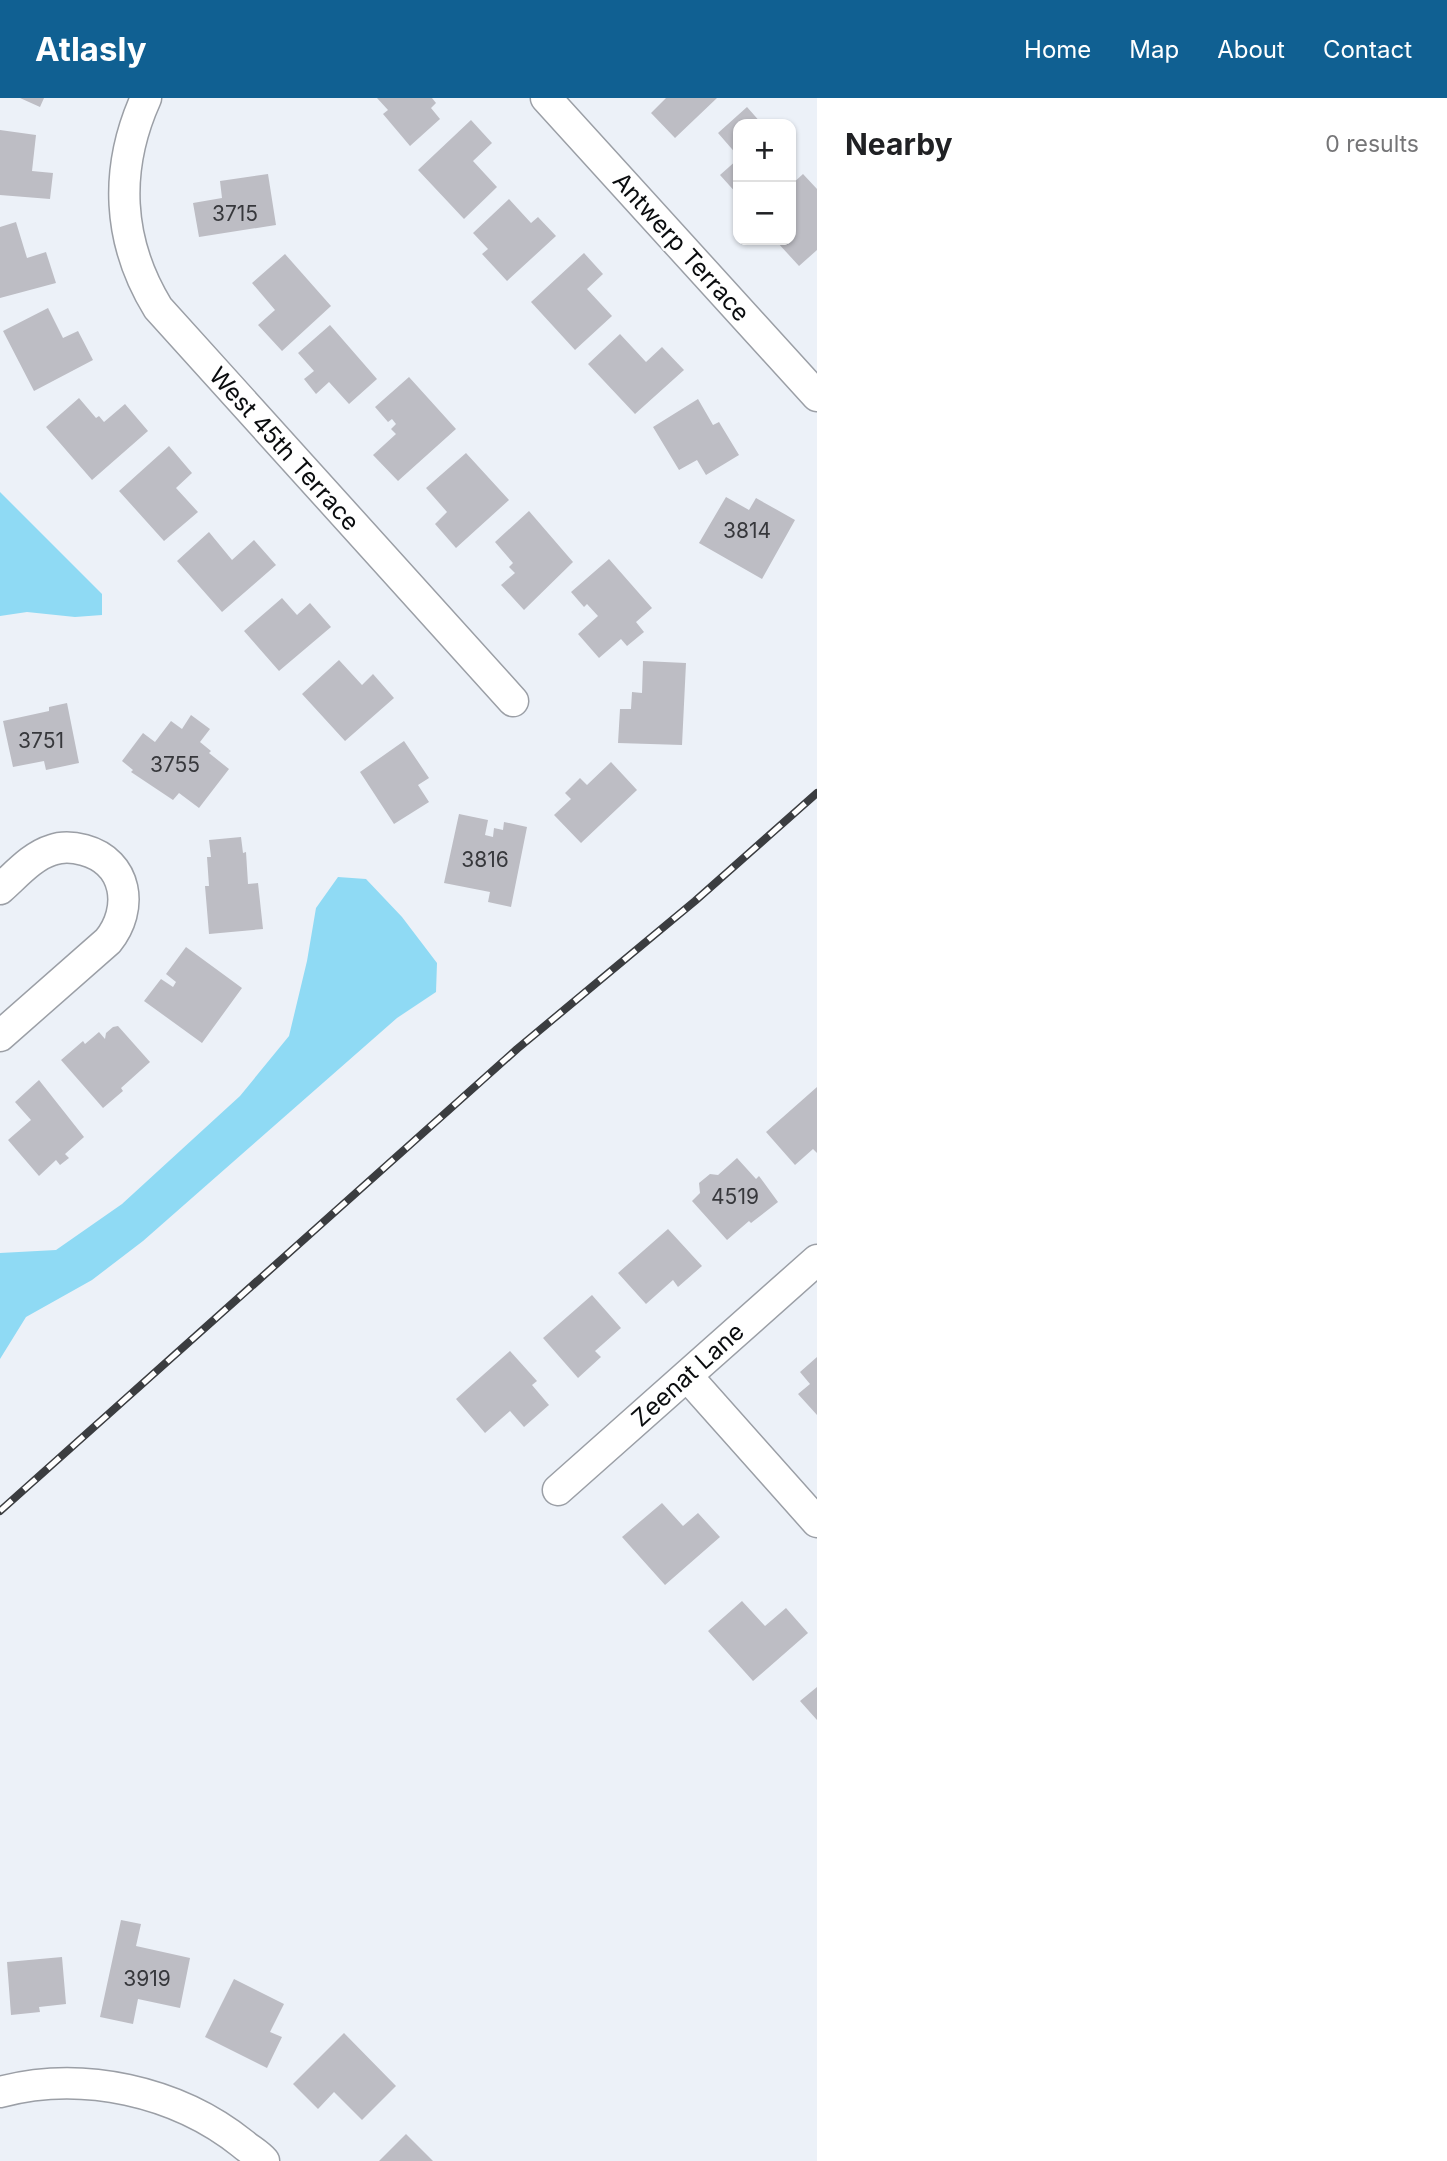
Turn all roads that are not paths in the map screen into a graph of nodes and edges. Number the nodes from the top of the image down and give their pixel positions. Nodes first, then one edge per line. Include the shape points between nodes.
1 (146, 98) edge
2 (546, 98) edge
3 (817, 396) edge
4 (513, 701) dead end
5 (0, 889) edge
6 (0, 1036) edge
7 (817, 1260) edge
8 (687, 1376) junction
9 (558, 1490) dead end
10 (817, 1522) edge
11 (0, 2092) edge
12 (264, 2161) edge

1 - 4 street, West 45th Terrace via 123,180 133,253 150,295
2 - 3 street, Antwerp Terrace
5 - 6 street via 42,853 72,847 104,859 117,875 124,898 118,928 108,941
7 - 8 street, Zeenat Lane
8 - 9 street, Zeenat Lane
8 - 10 street
11 - 12 street via 81,2083 139,2092 195,2113 233,2135

